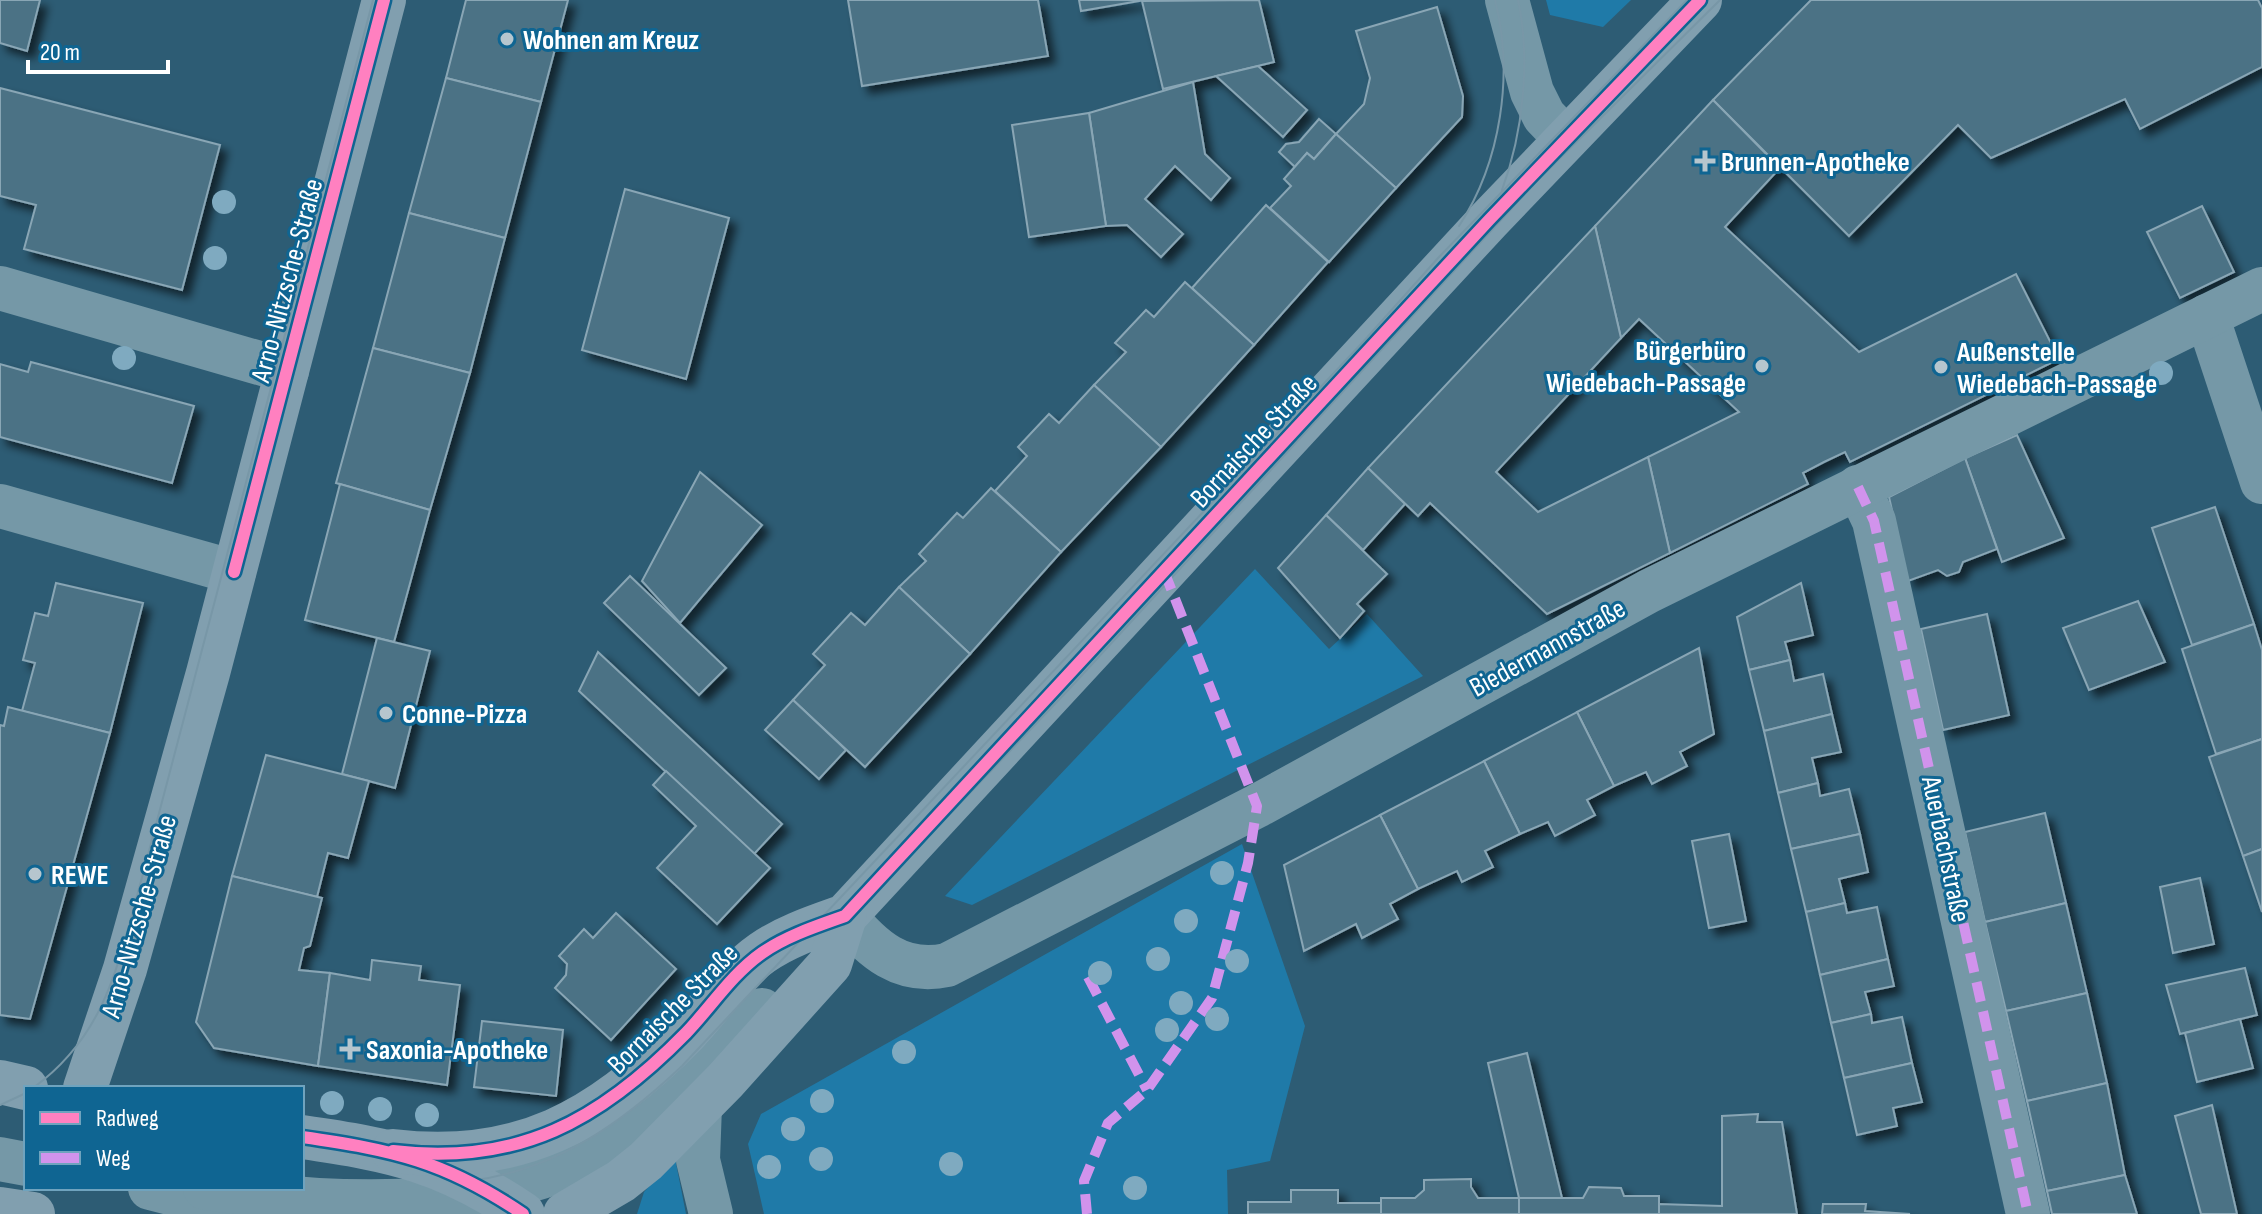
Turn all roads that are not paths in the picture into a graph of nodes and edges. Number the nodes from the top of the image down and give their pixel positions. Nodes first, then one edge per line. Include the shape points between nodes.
1 (384, 0) edge
2 (1507, 0) edge
3 (1700, 0) edge
4 (1566, 139) junction
5 (0, 288) edge
6 (2262, 289) edge
7 (2207, 316) junction
8 (287, 371) junction
9 (2262, 482) edge
10 (1858, 487) junction
11 (0, 506) edge
12 (234, 572) junction
13 (844, 920) junction
14 (0, 1082) edge
15 (86, 1086) edge
16 (24, 1088) edge
17 (700, 1106) junction
18 (0, 1131) edge
19 (24, 1135) edge
20 (304, 1137) edge
21 (393, 1151) junction
22 (0, 1159) edge
23 (24, 1163) edge
24 (304, 1175) edge
25 (52, 1190) edge
26 (158, 1190) edge
27 (221, 1190) edge
28 (497, 1198) edge
29 (0, 1209) edge
30 (33, 1214) edge
31 (44, 1214) edge
32 (250, 1214) edge
33 (565, 1214) edge
34 (711, 1214) edge
35 (2028, 1214) edge

1 - 8 main road, Arno-Nitzsche-Straße
2 - 4 street via 1532,92 1544,116
3 - 4 main road, Bornaische Straße
4 - 13 main road, Bornaische Straße
5 - 8 street
6 - 7 street, Biedermannstraße
7 - 9 street
7 - 10 street, Biedermannstraße
8 - 12 main road, Arno-Nitzsche-Straße
10 - 13 street, Biedermannstraße via 1649,591 1257,806 947,965 915,966 887,958
10 - 35 street, Auerbachstraße via 1874,521
11 - 12 street
12 - 15 main road, Arno-Nitzsche-Straße via 125,969
13 - 17 main road, Bornaische Straße via 830,964
13 - 21 main road, Bornaische Straße via 813,927 755,958 648,1070 574,1122 504,1149 447,1155
13 - 28 street via 645,1128 562,1177
14 - 16 main road
17 - 33 main road, Bornaische Straße via 621,1181
17 - 34 street via 698,1160
18 - 19 street
20 - 21 main road
21 - 28 main road
22 - 23 street
24 - 28 street
25 - 31 main road
26 - 32 street
27 - 28 street via 373,1209 426,1209
29 - 30 main road

